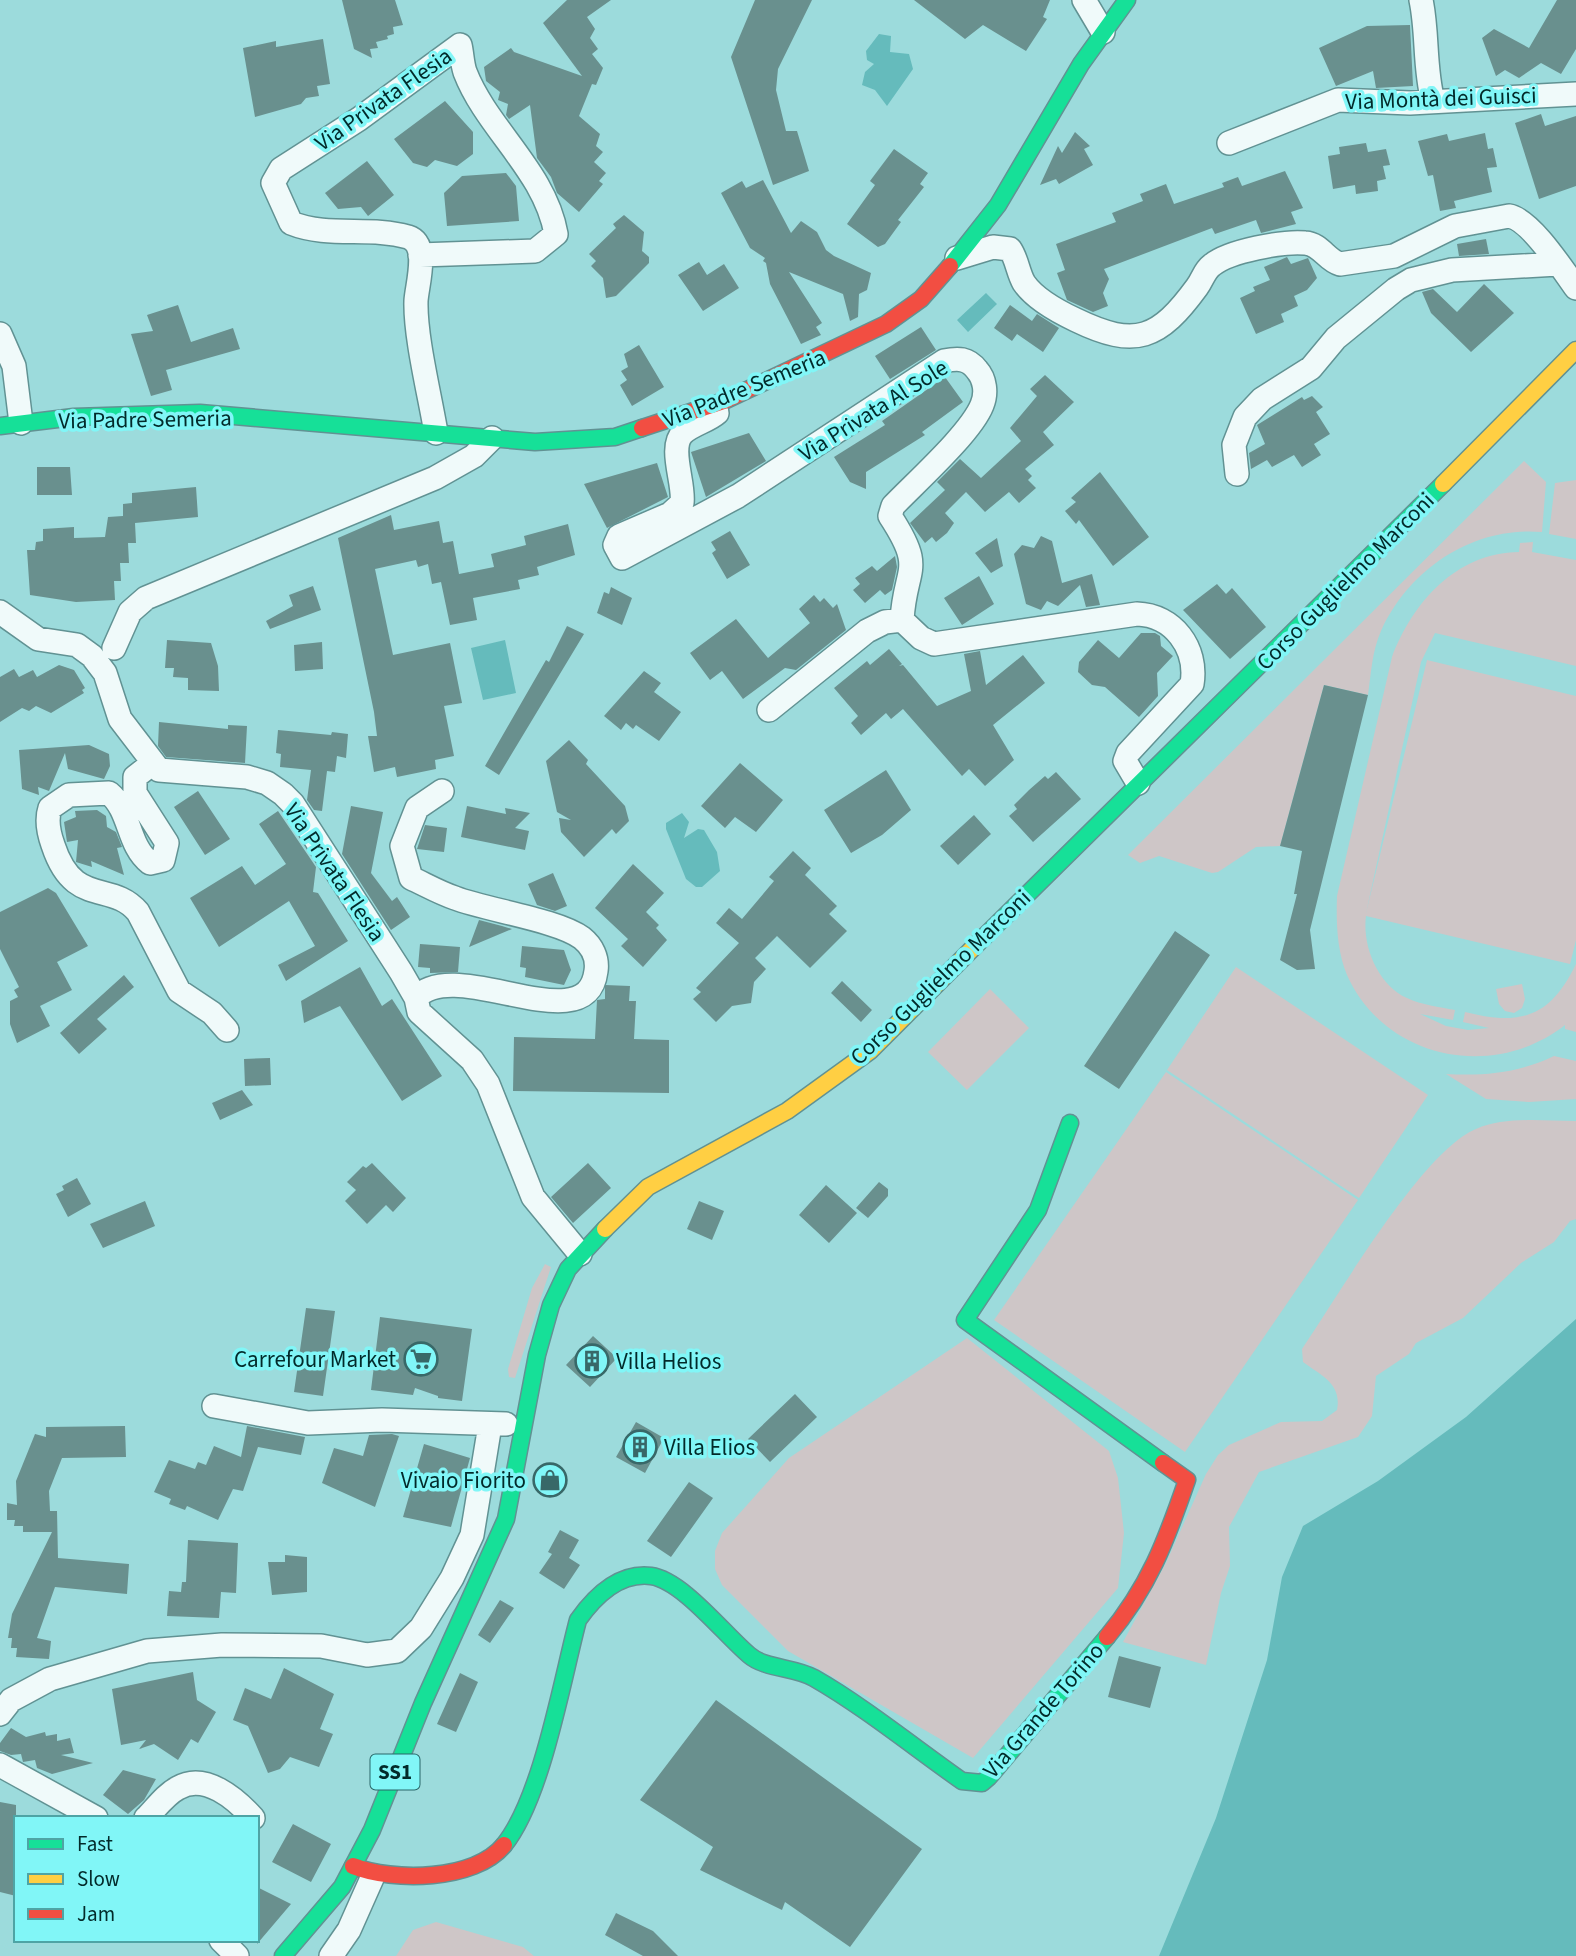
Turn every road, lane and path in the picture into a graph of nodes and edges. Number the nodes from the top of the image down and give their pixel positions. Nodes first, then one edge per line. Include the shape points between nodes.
1 (1084, 0) edge
2 (1127, 0) edge
3 (1421, 0) edge
4 (1103, 32) junction
5 (1576, 94) edge
6 (1433, 101) junction
7 (1229, 143) dead end
8 (421, 255) junction
9 (957, 258) junction
10 (1558, 264) junction
11 (1576, 288) edge
12 (0, 334) edge
13 (1576, 350) edge
14 (724, 401) junction
15 (11, 425) edge
16 (436, 433) junction
17 (492, 438) junction
18 (1237, 474) dead end
19 (0, 612) edge
20 (902, 620) junction
21 (114, 648) dead end
22 (769, 710) dead end
23 (153, 763) junction
24 (1138, 783) junction
25 (442, 791) dead end
26 (416, 998) junction
27 (227, 1030) dead end
28 (1070, 1123) dead end
29 (580, 1254) junction
30 (214, 1406) dead end
31 (523, 1423) junction
32 (490, 1424) junction
33 (0, 1714) edge
34 (0, 1765) edge
35 (92, 1816) edge
36 (148, 1816) edge
37 (251, 1816) edge
38 (363, 1871) junction
39 (223, 1942) edge
40 (237, 1956) edge
41 (283, 1956) edge
42 (331, 1956) edge

1 - 4 street
2 - 4 main road, Via Padre Semeria
3 - 6 street via 1427,81
4 - 9 main road, Via Padre Semeria via 998,205
5 - 6 street, Via Montà dei Guisci
6 - 7 street, Via Montà dei Guisci via 1338,100
8 - 8 street, Via Privata Flesia via 417,243 409,238 306,229 291,223 273,183 281,169 460,45 465,71 534,181 556,234 535,251
8 - 16 street via 416,304
9 - 10 street via 993,247 1010,249 1031,291 1063,314 1101,332 1131,337 1150,334 1166,322 1219,260 1255,249 1306,243 1340,264 1394,256 1455,226 1509,216 1517,217
9 - 14 main road, Via Padre Semeria via 921,299 886,324
10 - 11 street
10 - 18 street via 1440,272 1396,289 1336,338 1311,368 1262,399 1245,417 1234,445
12 - 15 street, Via Padre Semeria via 14,366
13 - 24 main road, Corso Guglielmo Marconi
14 - 17 main road, Via Padre Semeria via 615,437 535,442
14 - 20 street, Via Privata Al Sole via 716,415 682,433 676,447 682,503 670,514 619,536 615,545 622,558 738,496 944,361 969,361 984,383 982,407 893,506 890,516 912,557
15 - 16 main road, Via Padre Semeria via 74,417 200,413
16 - 17 main road, Via Padre Semeria
17 - 21 street via 474,456 435,478 160,590 130,612
19 - 23 street via 38,639 77,646 92,656 105,673 120,719
20 - 22 street via 867,631
20 - 24 street via 934,644 1154,615 1184,638 1194,670 1192,684 1128,752 1125,761
23 - 26 street, Via Privata Flesia via 159,770 247,777 283,794
23 - 27 street via 135,777 135,793 167,843 163,860 150,863 141,856 121,808 109,793 69,795 50,808 51,841 70,878 100,895 130,902 179,991 212,1013
24 - 29 main road, Corso Guglielmo Marconi via 870,1051 787,1111 648,1187
25 - 26 street via 417,808 402,846 411,878 455,899 578,935 594,952 596,975 584,994 563,1002 447,983 424,990
26 - 29 street, Via Privata Flesia via 419,1012 472,1060 488,1084 533,1197
28 - 38 main road, Via Grande Torino via 1038,1210 965,1320 1187,1480 1163,1551 1127,1613 989,1777 982,1783 962,1781 812,1677 752,1658 670,1583 652,1576 633,1576 616,1582 591,1602 578,1620 542,1758 512,1832 497,1854 471,1869
29 - 31 main road, Corso Guglielmo Marconi via 551,1305
30 - 32 street via 308,1423
31 - 32 street
31 - 38 main road, Corso Guglielmo Marconi / SS1 via 506,1519 423,1703 372,1830
32 - 33 street via 472,1535 421,1628 397,1651 367,1655 321,1646 222,1645 147,1651 50,1679 11,1700
34 - 35 street
36 - 37 street via 175,1789 200,1783 222,1791
38 - 41 main road, Corso Guglielmo Marconi / SS1 via 342,1886
38 - 42 street via 349,1930
39 - 40 street

